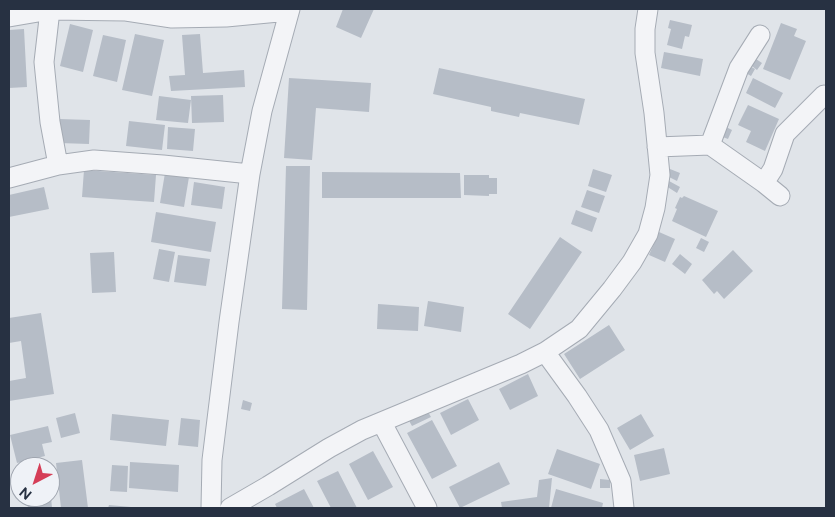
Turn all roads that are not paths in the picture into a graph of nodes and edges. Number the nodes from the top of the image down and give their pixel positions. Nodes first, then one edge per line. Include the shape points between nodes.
1 (648, 9) edge
2 (50, 10) junction
3 (126, 10) edge
4 (289, 10) edge
5 (9, 17) edge
6 (760, 35) dead end
7 (824, 95) dead end
8 (710, 145) junction
9 (657, 147) junction
10 (58, 165) junction
11 (250, 174) junction
12 (9, 178) edge
13 (764, 183) junction
14 (780, 196) dead end
15 (545, 352) junction
16 (382, 423) junction
17 (211, 508) edge
18 (230, 508) edge
19 (427, 508) edge
20 (624, 508) edge

1 - 9 street via 645,54
2 - 3 street
2 - 5 street
2 - 10 street via 44,62
3 - 4 street via 172,18 226,17
4 - 11 street via 262,111
6 - 8 street via 739,68
7 - 13 street via 786,134
8 - 9 street
8 - 13 street
9 - 15 street via 660,175 648,234 632,262 579,329
10 - 11 street via 94,160
10 - 12 street
11 - 17 street via 214,450
13 - 14 street
15 - 16 street
15 - 20 street via 599,430 620,481
16 - 18 street via 329,448
16 - 19 street

